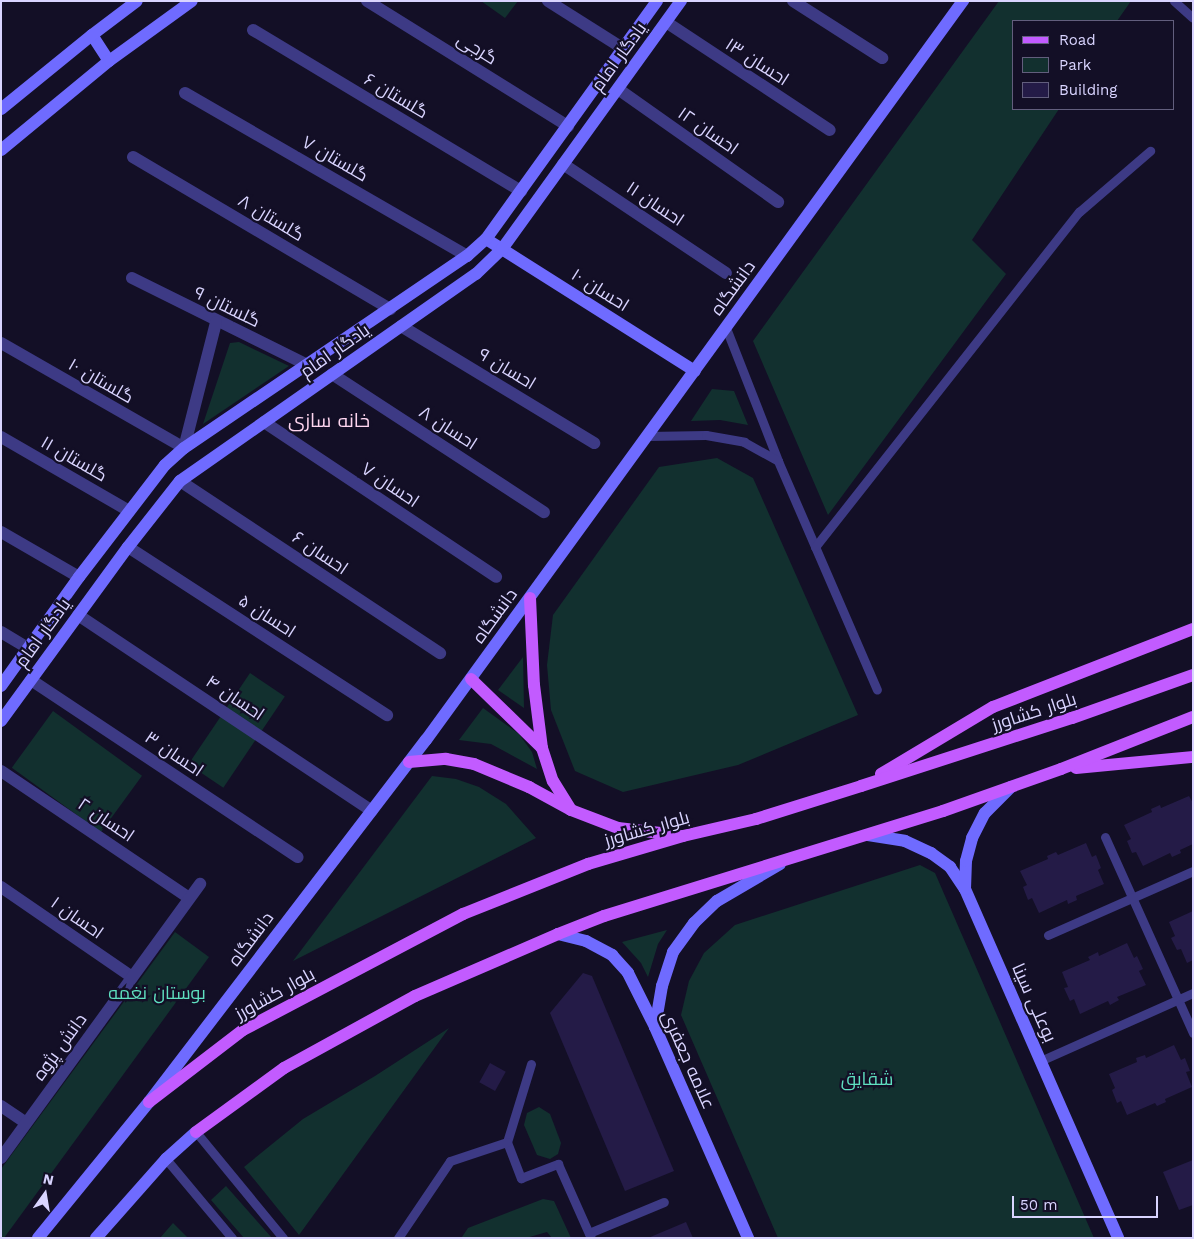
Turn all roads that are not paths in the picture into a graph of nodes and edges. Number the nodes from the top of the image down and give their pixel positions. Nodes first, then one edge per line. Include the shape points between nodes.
1 (137, 1) edge
2 (192, 1) edge
3 (367, 1) edge
4 (548, 1) edge
5 (658, 1) edge
6 (681, 1) edge
7 (793, 1) edge
8 (963, 1) edge
9 (1174, 1) edge
10 (1193, 18) edge
11 (666, 22) junction
12 (252, 30) dead end
13 (92, 34) junction
14 (624, 49) junction
15 (882, 58) dead end
16 (109, 61) junction
17 (618, 89) junction
18 (185, 93) dead end
19 (1, 110) edge
20 (568, 126) junction
21 (830, 130) dead end
22 (1, 150) edge
23 (1150, 151) dead end
24 (133, 157) dead end
25 (563, 164) junction
26 (521, 191) junction
27 (778, 202) dead end
28 (486, 239) junction
29 (502, 249) junction
30 (467, 256) junction
31 (726, 273) dead end
32 (132, 278) dead end
33 (390, 309) junction
34 (216, 322) junction
35 (402, 326) junction
36 (726, 328) junction
37 (1, 343) edge
38 (307, 365) junction
39 (695, 371) junction
40 (332, 374) junction
41 (264, 422) junction
42 (648, 436) junction
43 (1, 437) edge
44 (594, 442) dead end
45 (184, 448) junction
46 (778, 461) junction
47 (180, 481) junction
48 (129, 511) junction
49 (544, 512) dead end
50 (1, 532) edge
51 (128, 547) junction
52 (815, 547) junction
53 (79, 577) junction
54 (496, 577) dead end
55 (530, 598) junction
56 (78, 615) junction
57 (1193, 628) edge
58 (1, 632) edge
59 (28, 648) junction
60 (440, 653) dead end
61 (1193, 675) edge
62 (471, 679) junction
63 (31, 680) junction
64 (1, 686) edge
65 (877, 690) dead end
66 (387, 715) dead end
67 (1193, 717) edge
68 (1, 721) edge
69 (542, 748) junction
70 (1193, 757) edge
71 (409, 762) junction
72 (1061, 769) junction
73 (1, 770) edge
74 (860, 786) junction
75 (1011, 787) junction
76 (570, 810) junction
77 (372, 811) junction
78 (868, 835) junction
79 (683, 836) junction
80 (1105, 837) dead end
81 (297, 857) dead end
82 (788, 860) junction
83 (1193, 871) edge
84 (200, 884) dead end
85 (1, 886) edge
86 (965, 889) junction
87 (190, 898) junction
88 (1133, 898) junction
89 (558, 934) junction
90 (1048, 935) dead end
91 (132, 978) junction
92 (1193, 993) edge
93 (1178, 1000) junction
94 (655, 1027) junction
95 (1193, 1033) edge
96 (1040, 1061) junction
97 (531, 1064) dead end
98 (150, 1102) junction
99 (1, 1106) edge
100 (26, 1123) junction
101 (196, 1132) junction
102 (506, 1142) junction
103 (1, 1158) edge
104 (166, 1159) junction
105 (664, 1202) dead end
106 (590, 1235) edge
107 (38, 1238) edge
108 (96, 1238) edge
109 (232, 1238) edge
110 (283, 1238) edge
111 (398, 1238) edge
112 (748, 1238) edge
113 (1118, 1238) edge

1 - 13 street
2 - 16 street
3 - 20 street, گرجی
4 - 14 street
5 - 14 street, یادگار امام
6 - 11 street, یادگار امام
7 - 15 street
8 - 36 street, دانشگاه
9 - 10 lane
11 - 17 street, یادگار امام
11 - 21 street, احسان ۱۳
12 - 26 street, گلستان ۶
13 - 16 street
13 - 19 street
14 - 20 street, یادگار امام
16 - 22 street
17 - 25 street, یادگار امام
17 - 27 street, احسان ۱۲
18 - 30 street, گلستان ۷
20 - 26 street, یادگار امام
23 - 52 lane via 1078,212
24 - 33 street, گلستان ۸
25 - 29 street, یادگار امام
25 - 31 street, احسان ۱۱
26 - 28 street, یادگار امام
28 - 29 street, احسان ۱۰
28 - 30 street, یادگار امام
29 - 35 street, یادگار امام via 476,274
29 - 39 street, احسان ۱۰
30 - 33 street, یادگار امام
32 - 34 street, گلستان ۹
33 - 38 street, یادگار امام
34 - 38 street, گلستان ۹
34 - 45 street
35 - 40 street, یادگار امام
35 - 44 street, احسان ۹
36 - 39 street, دانشگاه
36 - 46 lane
37 - 45 street, گلستان ۱۰
38 - 45 street, یادگار امام
39 - 42 street, دانشگاه
40 - 41 street, یادگار امام
40 - 49 street, احسان ۸
41 - 47 street, یادگار امام
41 - 54 street, احسان ۷
42 - 46 lane via 706,435 744,442
42 - 55 street, دانشگاه
43 - 48 street, گلستان ۱۱
45 - 48 street, یادگار امام via 165,465
46 - 52 lane
47 - 51 street, یادگار امام
47 - 60 street, احسان ۶
48 - 53 street, یادگار امام
50 - 53 street
51 - 56 street, یادگار امام
51 - 66 street, احسان ۵
52 - 65 lane
53 - 59 street, یادگار امام
55 - 62 street, دانشگاه
55 - 69 main road via 534,685
56 - 63 street, یادگار امام
56 - 77 street, احسان ۴
57 - 74 main road via 993,708
58 - 59 street
59 - 64 street, یادگار امام
61 - 74 main road, بلوار کشاورز via 1072,718
62 - 69 main road
62 - 71 street, دانشگاه
63 - 68 street, یادگار امام
63 - 81 street, احسان ۳
67 - 72 main road
69 - 76 main road via 553,781
70 - 72 main road
71 - 76 main road via 446,759 474,764 529,787
71 - 77 street, دانشگاه
72 - 75 main road
73 - 87 street, احسان ۲
74 - 79 main road, بلوار کشاورز via 756,819
75 - 78 main road
75 - 86 street via 985,813 972,838 966,861
76 - 79 main road via 618,828
77 - 98 street, دانشگاه
78 - 82 main road
78 - 86 street, بوعلی سینا via 905,841 931,853 950,867
79 - 98 main road, بلوار کشاورز via 588,864 463,914 243,1030
80 - 88 lane
82 - 89 main road via 604,916
82 - 94 street via 717,901 694,923 673,952 662,986
83 - 88 lane
84 - 87 street, دانش پژوه
85 - 91 street, احسان ۱
86 - 96 street, بوعلی سینا
87 - 91 street, دانش پژوه
88 - 90 lane
88 - 93 lane
89 - 94 street, علامه جعفری via 586,941 612,955 628,973
89 - 101 main road via 406,1001 284,1068
91 - 100 street, دانش پژوه
92 - 93 lane
93 - 95 lane
93 - 96 lane
94 - 112 street, علامه جعفری
96 - 113 street, بوعلی سینا
97 - 102 lane
98 - 107 street, دانشگاه
99 - 100 street
100 - 103 street, دانش پژوه
101 - 104 street
101 - 110 lane
102 - 106 lane via 521,1178 558,1164
102 - 111 lane via 450,1161
104 - 108 street
104 - 109 lane
105 - 106 lane

